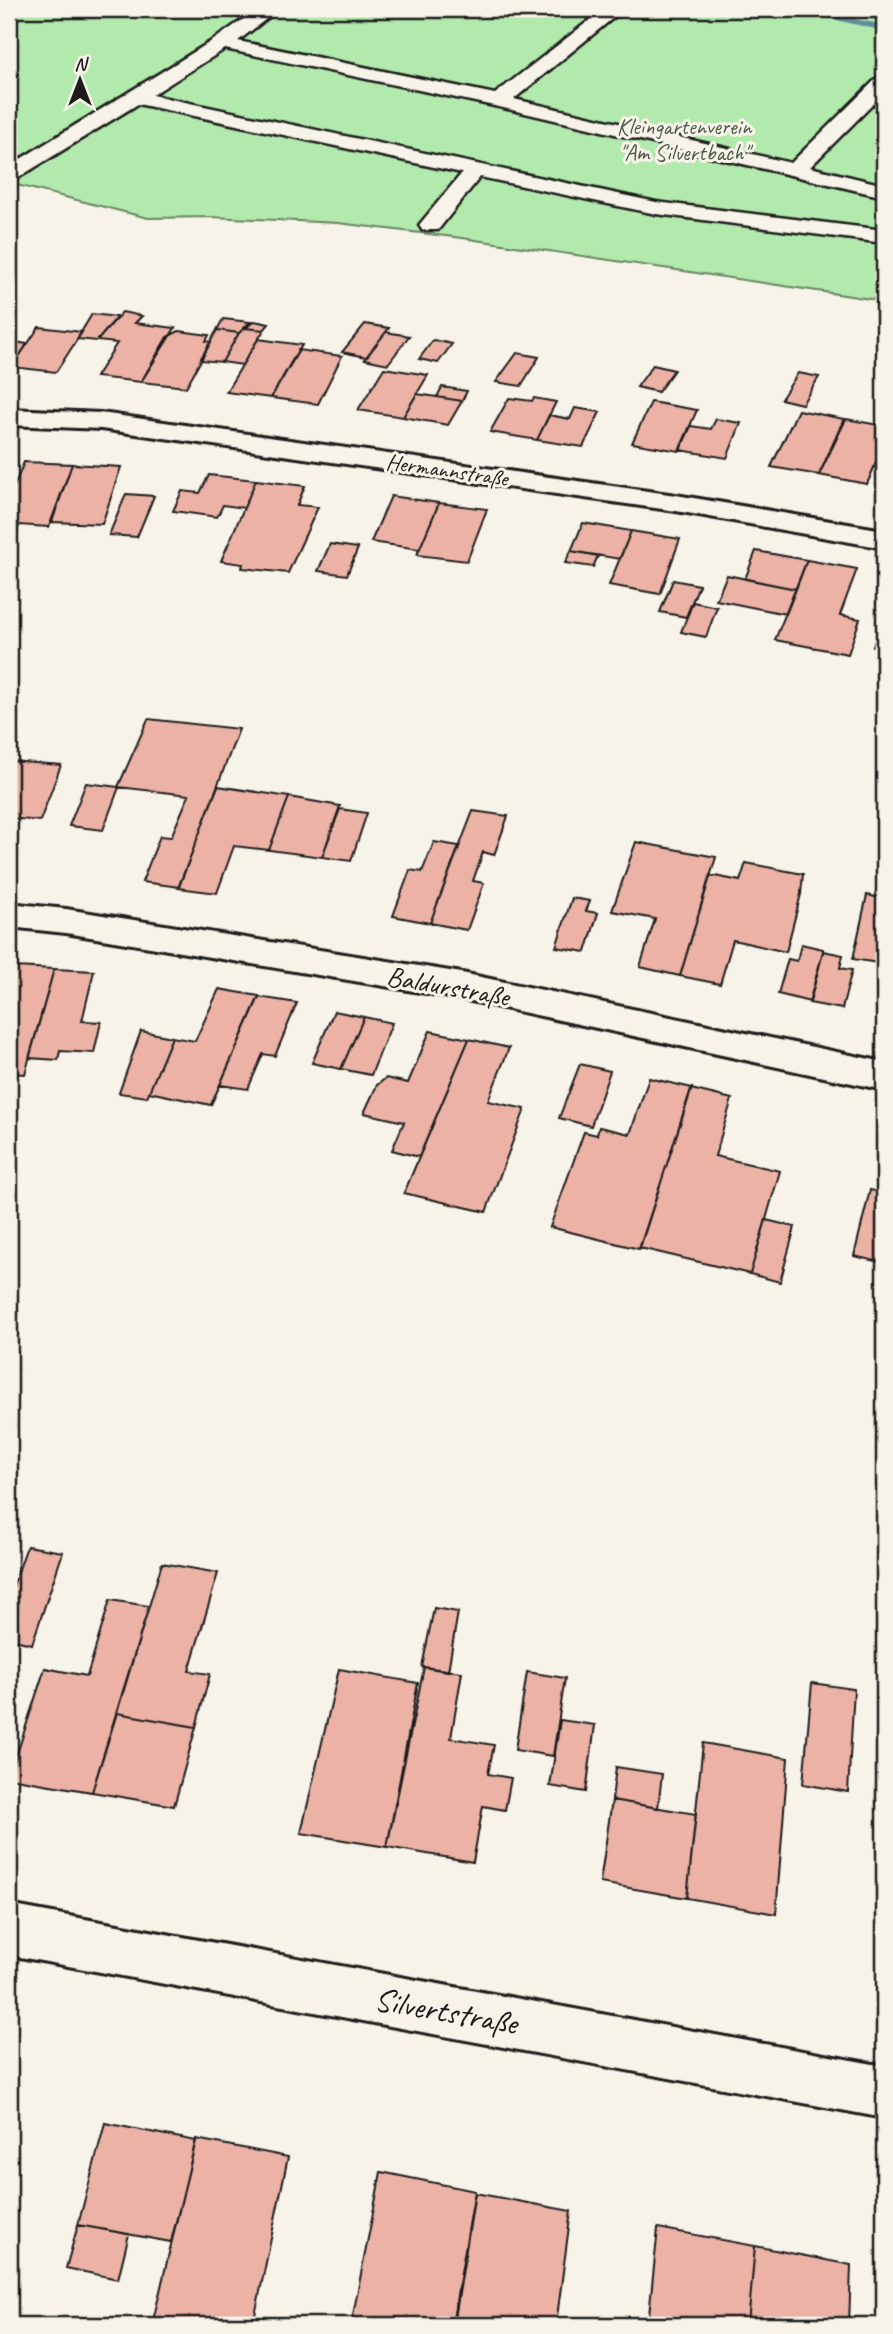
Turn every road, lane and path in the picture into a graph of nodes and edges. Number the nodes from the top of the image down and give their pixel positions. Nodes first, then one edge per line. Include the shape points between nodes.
1 (270, 9) edge
2 (615, 9) edge
3 (222, 43) junction
4 (884, 82) edge
5 (133, 97) junction
6 (499, 101) junction
7 (475, 170) junction
8 (796, 170) junction
9 (9, 175) edge
10 (884, 191) edge
11 (430, 225) dead end
12 (884, 237) edge
13 (9, 417) edge
14 (884, 539) edge
15 (9, 915) edge
16 (884, 1076) edge
17 (9, 1930) edge
18 (884, 2092) edge

1 - 3 lane
2 - 6 lane
3 - 5 lane
3 - 6 lane
4 - 8 lane
5 - 7 lane
5 - 9 lane
6 - 8 lane
7 - 11 lane
7 - 12 lane via 656,208
8 - 10 lane
13 - 14 street, Hermannstraße via 101,421 676,503
15 - 16 street, Baldurstraße via 463,986
17 - 18 street, Silvertstraße

